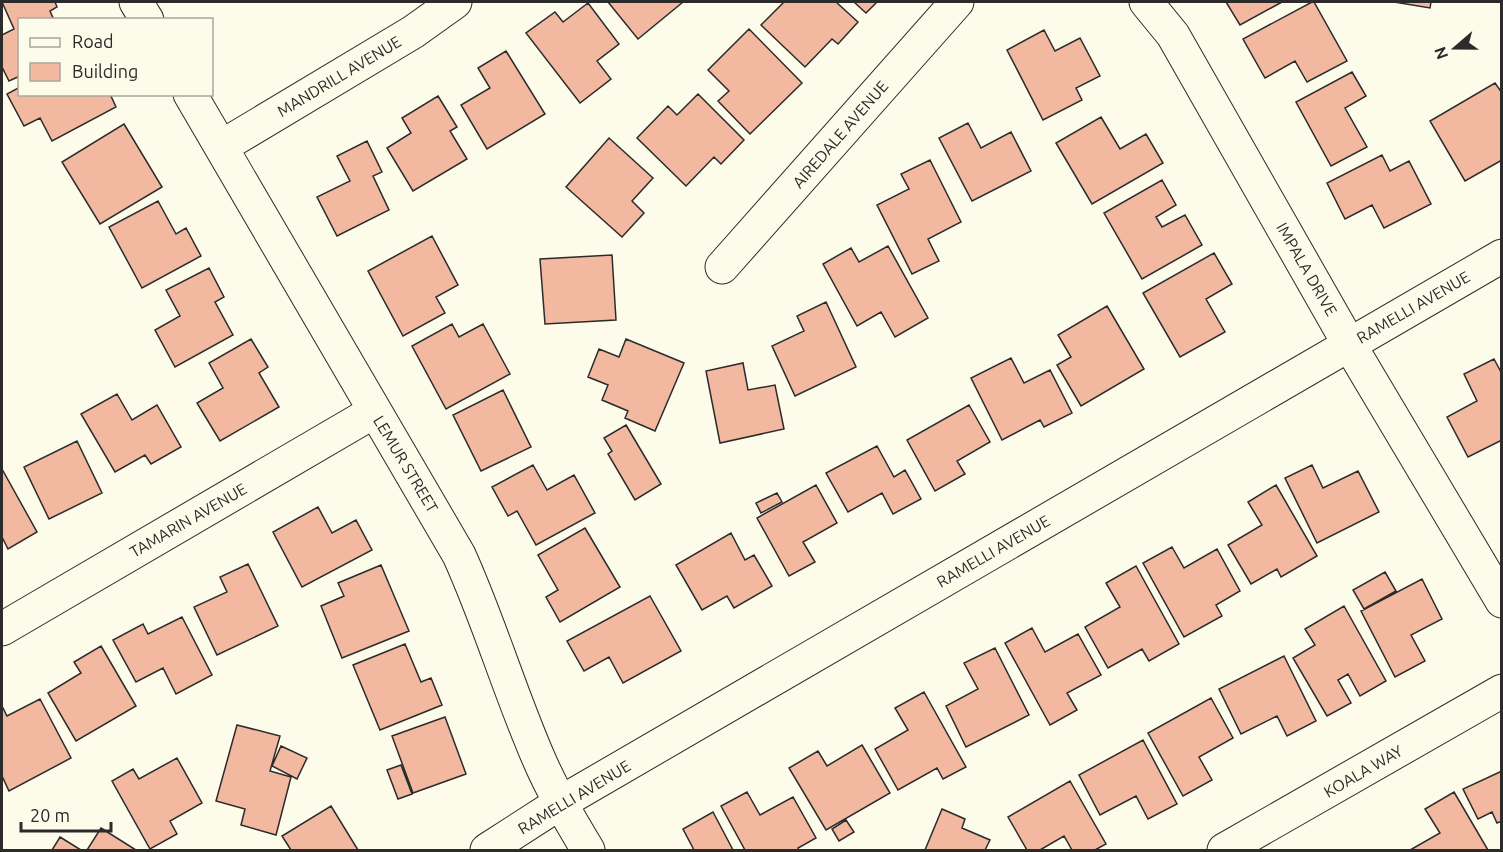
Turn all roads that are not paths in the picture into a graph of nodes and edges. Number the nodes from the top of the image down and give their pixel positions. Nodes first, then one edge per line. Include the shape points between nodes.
1 (136, 2) edge
2 (455, 2) edge
3 (957, 2) edge
4 (1146, 2) edge
5 (146, 18) edge
6 (191, 96) edge
7 (221, 147) junction
8 (1502, 256) edge
9 (722, 267) dead end
10 (1349, 344) junction
11 (375, 411) junction
12 (1502, 601) edge
13 (2, 629) edge
14 (1502, 691) edge
15 (560, 803) junction
16 (487, 850) edge
17 (588, 850) edge
18 (1224, 850) edge

1 - 5 street
2 - 7 street, MANDRILL AVENUE via 413,32
3 - 9 street, AIREDALE AVENUE
4 - 10 street, IMPALA DRIVE via 1173,35
6 - 7 street, LEMUR STREET
7 - 11 street, LEMUR STREET
8 - 10 street, RAMELLI AVENUE
10 - 12 street, IMPALA DRIVE
10 - 15 street, RAMELLI AVENUE
11 - 13 street, TAMARIN AVENUE
11 - 15 street, LEMUR STREET via 459,555 537,755
14 - 18 street, KOALA WAY
15 - 16 street, RAMELLI AVENUE
15 - 17 street, LEMUR STREET

